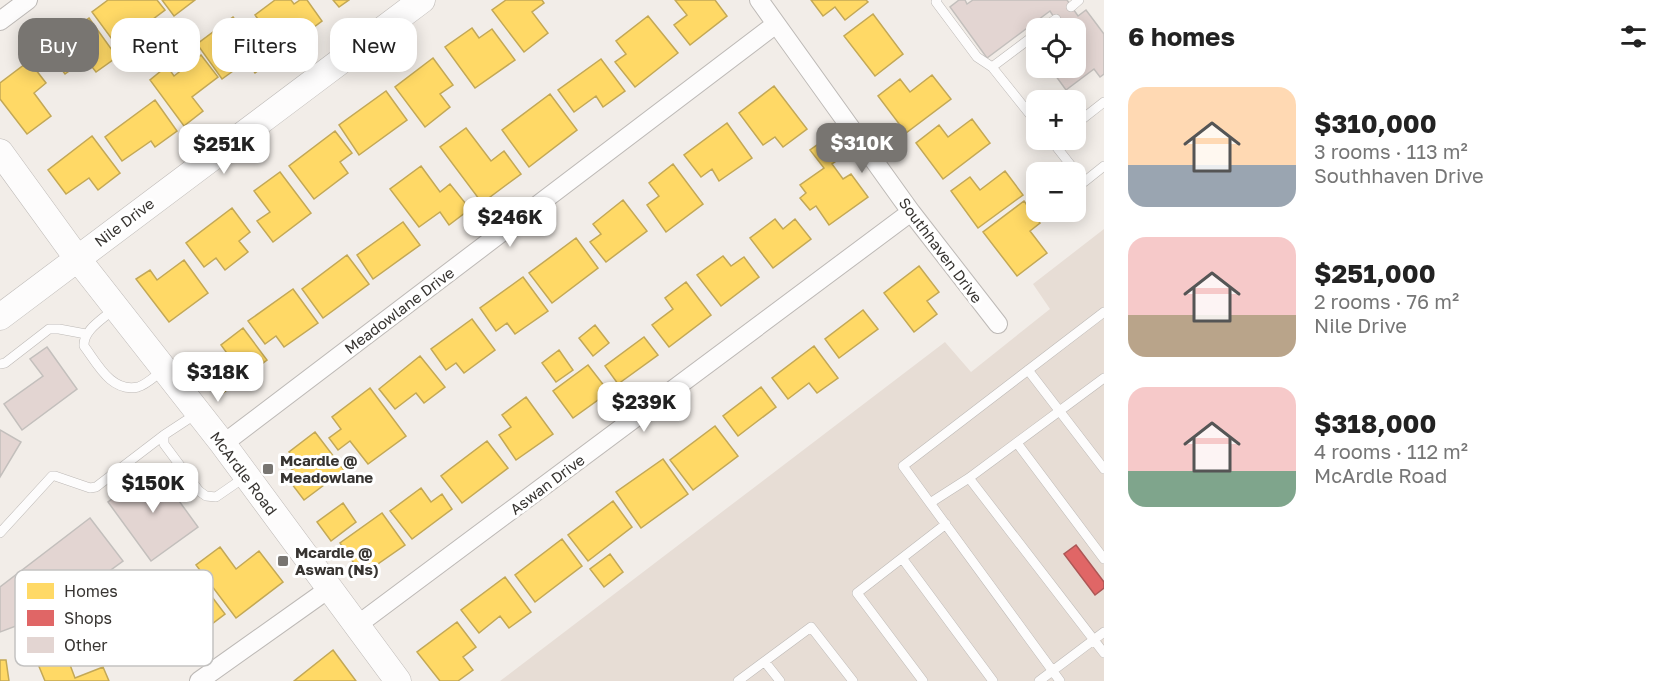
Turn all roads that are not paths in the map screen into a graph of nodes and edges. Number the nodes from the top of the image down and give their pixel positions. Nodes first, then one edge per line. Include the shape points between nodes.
1 (28, 0) edge
2 (422, 0) edge
3 (759, 0) edge
4 (937, 0) edge
5 (0, 21) edge
6 (776, 24) junction
7 (1026, 42) edge
8 (992, 67) junction
9 (1104, 102) edge
10 (1026, 110) edge
11 (1086, 116) edge
12 (1060, 150) edge
13 (0, 152) edge
14 (1104, 166) edge
15 (911, 212) junction
16 (77, 258) junction
17 (116, 308) junction
18 (1104, 312) edge
19 (0, 317) edge
20 (998, 324) dead end
21 (86, 334) junction
22 (0, 364) edge
23 (164, 370) junction
24 (1028, 370) junction
25 (1104, 378) edge
26 (1060, 411) junction
27 (198, 412) junction
28 (164, 435) junction
29 (1017, 443) junction
30 (222, 444) junction
31 (1104, 469) edge
32 (247, 476) junction
33 (969, 478) junction
34 (930, 503) junction
35 (946, 524) junction
36 (0, 533) edge
37 (902, 558) junction
38 (1104, 559) edge
39 (330, 588) junction
40 (356, 626) junction
41 (1104, 632) edge
42 (1094, 640) junction
43 (1104, 653) edge
44 (765, 662) junction
45 (1052, 671) junction
46 (199, 681) edge
47 (398, 681) edge
48 (738, 681) edge
49 (780, 681) edge
50 (852, 681) edge
51 (923, 681) edge
52 (993, 681) edge
53 (1039, 681) edge
54 (1060, 681) edge

1 - 5 street
2 - 16 main road, Nile Drive
3 - 6 street, Southhaven Drive
4 - 8 lane via 976,57
6 - 15 street, Southhaven Drive
6 - 30 street, Meadowlane Drive
7 - 8 lane
8 - 10 lane
9 - 11 lane
12 - 14 lane via 1084,182
13 - 16 main road, McArdle Road
15 - 20 street, Southhaven Drive
15 - 40 street, Aswan Drive
16 - 17 main road, McArdle Road
16 - 19 main road, Nile Drive
17 - 21 lane
17 - 23 main road, McArdle Road
18 - 24 lane
21 - 22 lane via 49,329
21 - 23 lane via 84,346 109,380 123,387 139,387
23 - 27 main road, McArdle Road
24 - 26 lane
24 - 34 lane via 903,466
25 - 26 lane
26 - 29 lane
26 - 31 lane
27 - 28 lane
27 - 30 main road, McArdle Road
28 - 32 lane via 164,444 206,496 216,497
28 - 36 lane via 96,487 52,476
29 - 33 lane
29 - 38 lane
30 - 32 main road, McArdle Road
32 - 39 main road, McArdle Road
33 - 34 lane
33 - 42 lane
34 - 35 lane
35 - 37 lane
35 - 45 lane
37 - 51 lane via 857,593
37 - 52 lane
39 - 40 main road, McArdle Road
39 - 46 street
40 - 47 main road, McArdle Road
41 - 42 lane
42 - 43 lane
42 - 45 lane
44 - 48 lane
44 - 49 lane
44 - 50 lane via 812,627
45 - 53 lane
45 - 54 lane

